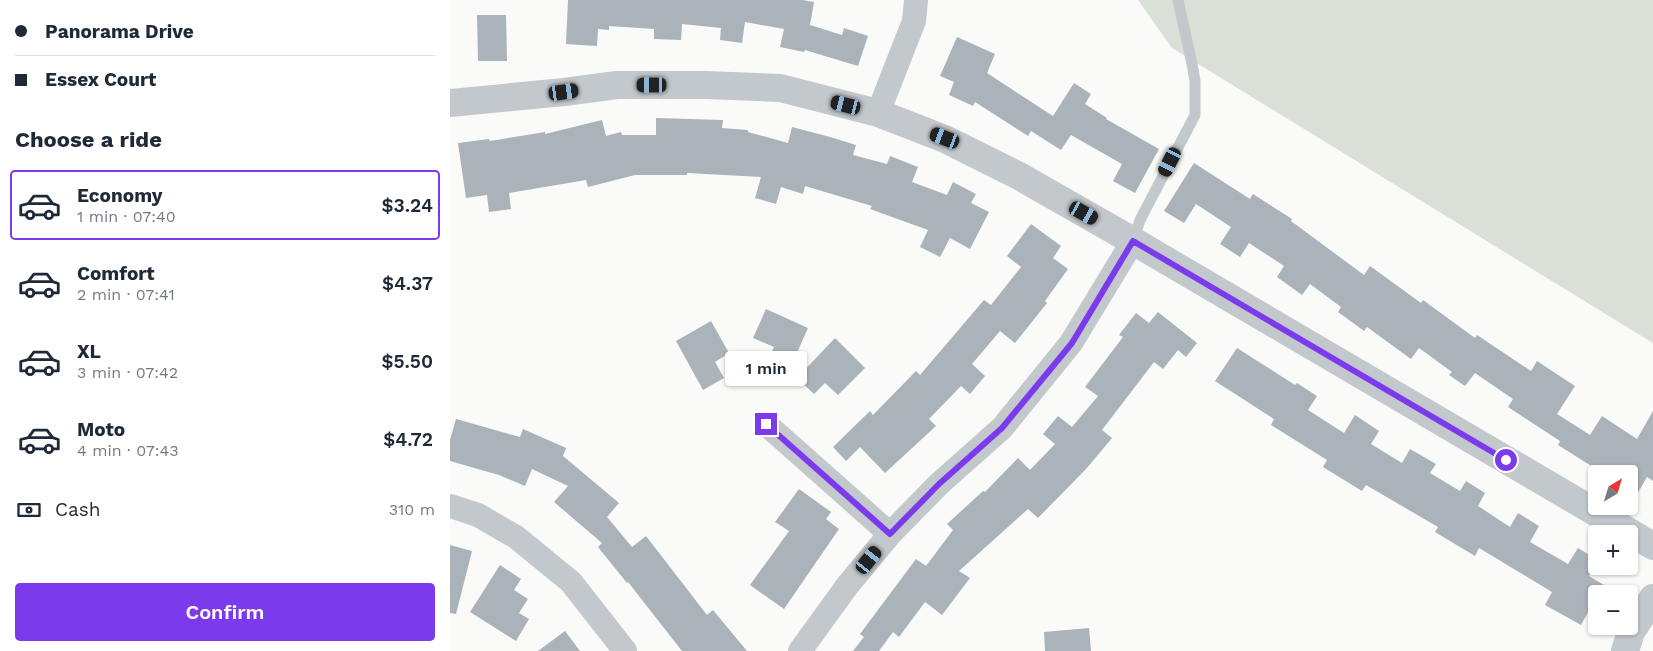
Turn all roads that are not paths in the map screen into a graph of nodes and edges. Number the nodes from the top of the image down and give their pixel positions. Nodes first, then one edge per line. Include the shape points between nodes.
1 (916, 0) edge
2 (1178, 0) edge
3 (450, 103) edge
4 (878, 113) junction
5 (1133, 241) junction
6 (766, 424) dead end
7 (450, 506) edge
8 (890, 534) junction
9 (1653, 546) edge
10 (1653, 598) edge
11 (625, 651) edge
12 (800, 651) edge
13 (1625, 651) edge

1 - 4 street via 914,22
2 - 5 lane via 1195,81 1195,115 1140,220
3 - 4 street via 617,85 706,85 780,88
4 - 5 street via 945,138
5 - 8 street via 1072,343 1002,428 939,484
5 - 9 street
6 - 8 street
7 - 11 street via 478,515 516,537 571,582
8 - 12 street
10 - 13 street via 1631,632

